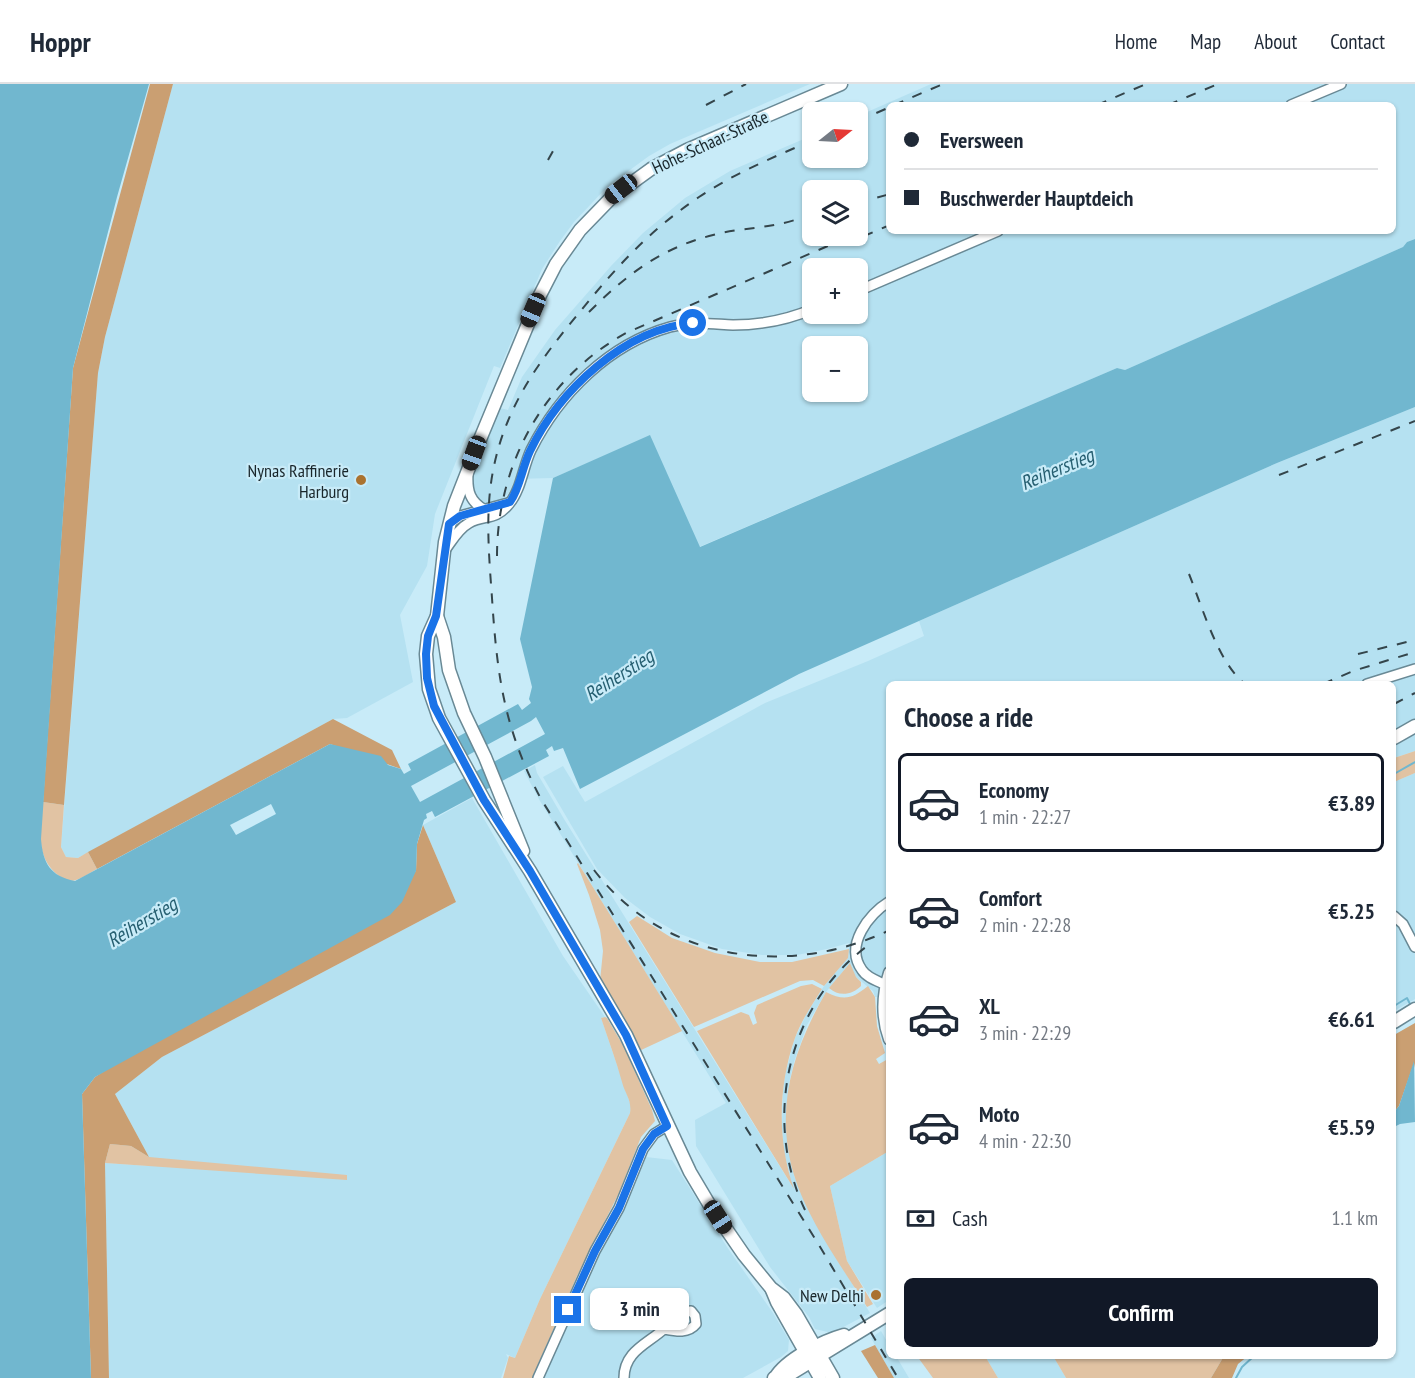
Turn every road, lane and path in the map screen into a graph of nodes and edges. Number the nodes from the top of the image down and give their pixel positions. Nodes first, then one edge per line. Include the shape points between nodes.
1 (841, 84) edge
2 (1341, 84) edge
3 (1298, 102) edge
4 (991, 234) edge
5 (868, 287) edge
6 (802, 314) edge
7 (468, 470) junction
8 (510, 502) junction
9 (485, 510) junction
10 (457, 511) junction
11 (471, 522) junction
12 (444, 553) junction
13 (436, 616) junction
14 (1415, 669) edge
15 (1377, 681) edge
16 (1415, 726) edge
17 (1396, 737) edge
18 (530, 871) junction
19 (886, 904) edge
20 (1396, 918) edge
21 (1415, 946) edge
22 (886, 979) edge
23 (886, 994) edge
24 (1415, 1010) edge
25 (886, 1020) edge
26 (1396, 1021) edge
27 (667, 1126) junction
28 (886, 1315) edge
29 (664, 1329) dead end
30 (814, 1354) junction
31 (538, 1378) edge
32 (624, 1378) edge
33 (774, 1378) edge
34 (820, 1378) edge
35 (833, 1378) edge

1 - 7 main road, Hohe-Schaar-Straße via 668,159 610,198 559,259 546,282
2 - 3 street
4 - 5 street
6 - 8 street via 750,325 684,324 623,348 588,374 561,402 530,451
7 - 9 street via 470,495
7 - 10 main road, Hohe-Schaar-Straße
8 - 9 street
8 - 11 street via 494,516
9 - 10 street
10 - 11 street
10 - 12 main road, Hohe-Schaar-Straße via 449,524
11 - 12 street via 458,532
12 - 13 main road, Hohe-Schaar-Straße
13 - 18 main road, Hohe-Schaar-Straße via 467,720
13 - 18 main road, Hohe-Schaar-Straße via 426,654 434,706 484,800
14 - 15 street
16 - 17 main road
18 - 27 main road, Hohe-Schaar-Straße via 626,1035
19 - 22 street via 867,921 857,953 861,968 870,977
20 - 21 street
23 - 25 main road
24 - 26 main road
27 - 30 main road, Hohe-Schaar-Straße via 710,1204
27 - 31 street via 654,1134 643,1149
28 - 30 main road
29 - 32 street via 632,1354
30 - 33 main road via 788,1375
30 - 34 main road
30 - 35 main road

